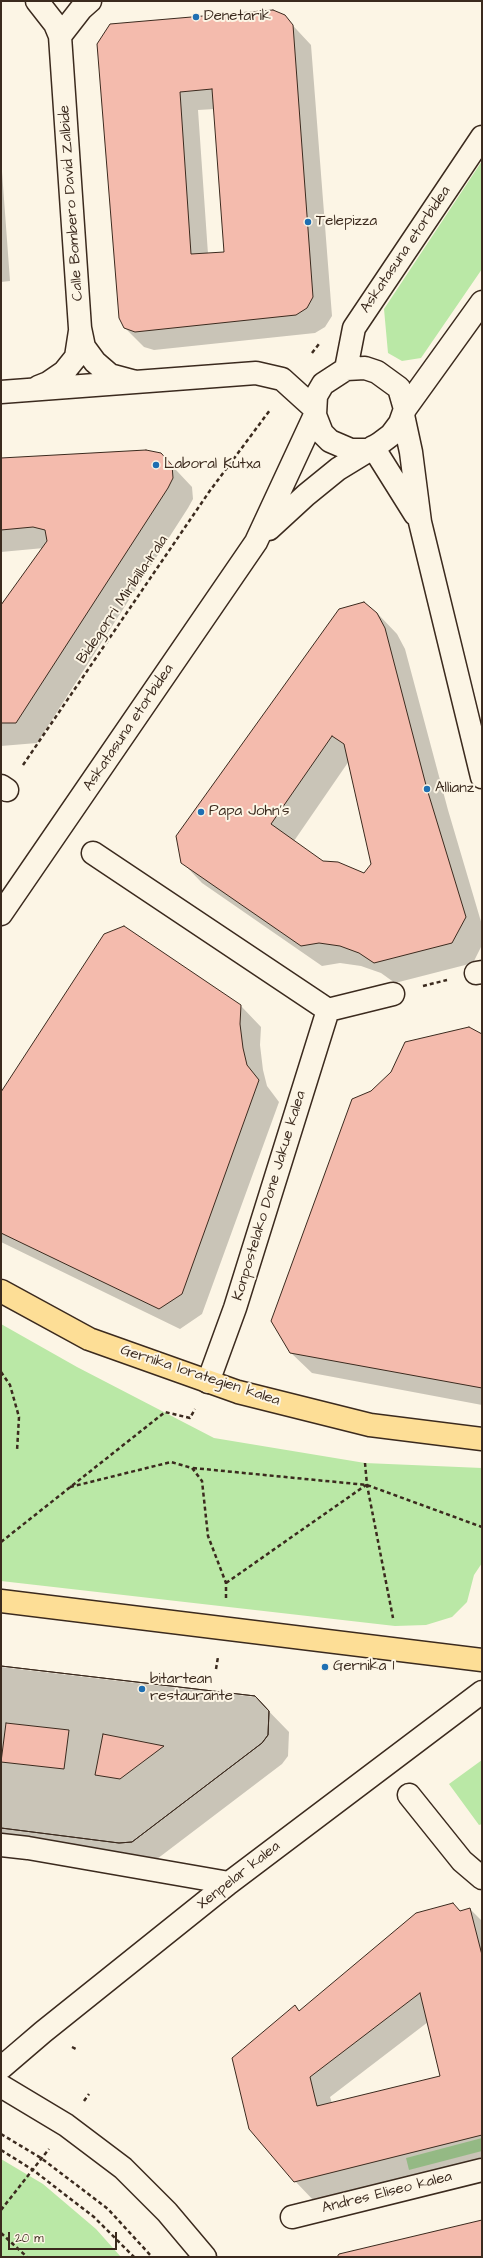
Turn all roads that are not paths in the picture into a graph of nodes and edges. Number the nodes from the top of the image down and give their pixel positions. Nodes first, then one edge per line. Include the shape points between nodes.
1 (37, 1) edge
2 (90, 1) edge
3 (60, 36) junction
4 (482, 137) edge
5 (482, 302) edge
6 (80, 328) junction
7 (346, 369) junction
8 (136, 382) junction
9 (32, 390) junction
10 (1, 392) edge
11 (315, 412) junction
12 (404, 412) junction
13 (370, 449) junction
14 (420, 522) junction
15 (256, 542) junction
16 (482, 778) edge
17 (93, 853) dead end
18 (1, 914) edge
19 (393, 994) road end
20 (328, 1010) junction
21 (1, 1291) edge
22 (208, 1382) junction
23 (482, 1439) edge
24 (1, 1602) edge
25 (482, 1660) edge
26 (482, 1692) edge
27 (409, 1795) dead end
28 (1, 1845) edge
29 (482, 1878) edge
30 (229, 1883) junction
31 (1, 2068) edge
32 (1, 2086) edge
33 (482, 2170) edge
34 (292, 2217) dead end
35 (205, 2257) edge

1 - 3 street, Calle Bombero David Zalbide via 55,24
2 - 3 street
3 - 6 street, Calle Bombero David Zalbide
4 - 7 street, Askatasuna etorbidea via 354,328
5 - 12 street
6 - 8 street, Calle Bombero David Zalbide via 84,347 95,362 110,375
6 - 9 street via 76,357 64,372
7 - 11 street via 323,384 316,396
7 - 12 street via 365,368 386,377 399,388
8 - 9 street
8 - 11 street via 256,373 282,379
9 - 10 street
11 - 13 street via 322,433 330,441 351,450
11 - 15 street, Askatasuna etorbidea
12 - 13 street via 391,435
12 - 14 street
13 - 14 street
13 - 15 street, Askatasuna etorbidea via 338,469 306,495
14 - 16 street
15 - 18 street, Askatasuna etorbidea
17 - 20 street
19 - 20 street
20 - 22 street, Konpostelako Done Jakue kalea via 237,1301
21 - 22 main road, Gernika lorategien kalea via 89,1339
22 - 23 main road, Gernika lorategien kalea via 370,1425
24 - 25 main road
26 - 30 street, Xenpelar kalea
27 - 29 street via 462,1861
28 - 30 street
30 - 31 street, Xenpelar kalea
32 - 35 street via 66,2125 123,2168 167,2212
33 - 34 street, Andres Eliseo kalea

